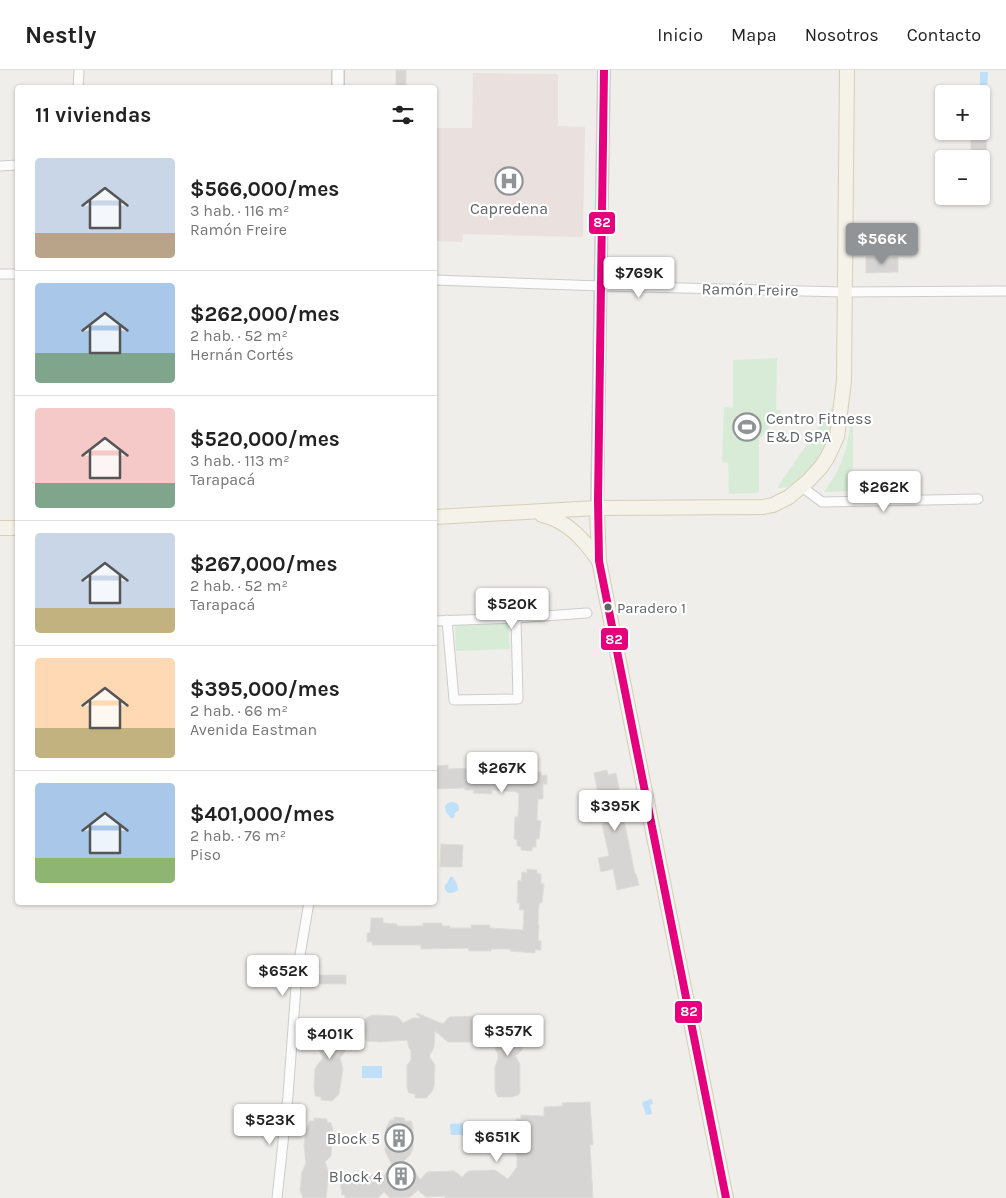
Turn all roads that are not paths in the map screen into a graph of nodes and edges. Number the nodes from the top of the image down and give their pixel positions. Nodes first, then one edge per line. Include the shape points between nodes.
1 (79, 70) edge
2 (338, 70) edge
3 (604, 70) edge
4 (847, 70) edge
5 (78, 85) edge
6 (338, 85) edge
7 (0, 166) edge
8 (15, 166) edge
9 (0, 274) edge
10 (15, 274) edge
11 (437, 280) edge
12 (601, 286) junction
13 (1006, 291) edge
14 (844, 292) junction
15 (802, 487) junction
16 (978, 499) dead end
17 (598, 508) junction
18 (526, 512) junction
19 (437, 517) edge
20 (0, 528) edge
21 (15, 528) edge
22 (600, 561) junction
23 (587, 613) dead end
24 (516, 618) junction
25 (447, 620) junction
26 (437, 621) edge
27 (308, 905) edge
28 (277, 1198) edge
29 (726, 1198) edge

1 - 5 street
2 - 6 street
3 - 12 street
4 - 14 main road
7 - 8 street
9 - 10 street
11 - 12 street, Ramón Freire
12 - 14 street, Ramón Freire
12 - 17 street
13 - 14 street, Ramón Freire
14 - 15 main road via 844,381 837,437 821,467
15 - 16 street via 822,502
15 - 17 main road via 782,501 763,507
17 - 18 main road
17 - 22 main road
18 - 19 main road
18 - 22 main road via 548,516 568,526
20 - 21 main road
22 - 29 main road
23 - 24 street
24 - 25 street
24 - 25 street via 518,698 454,700
25 - 26 street
27 - 28 street via 296,987

